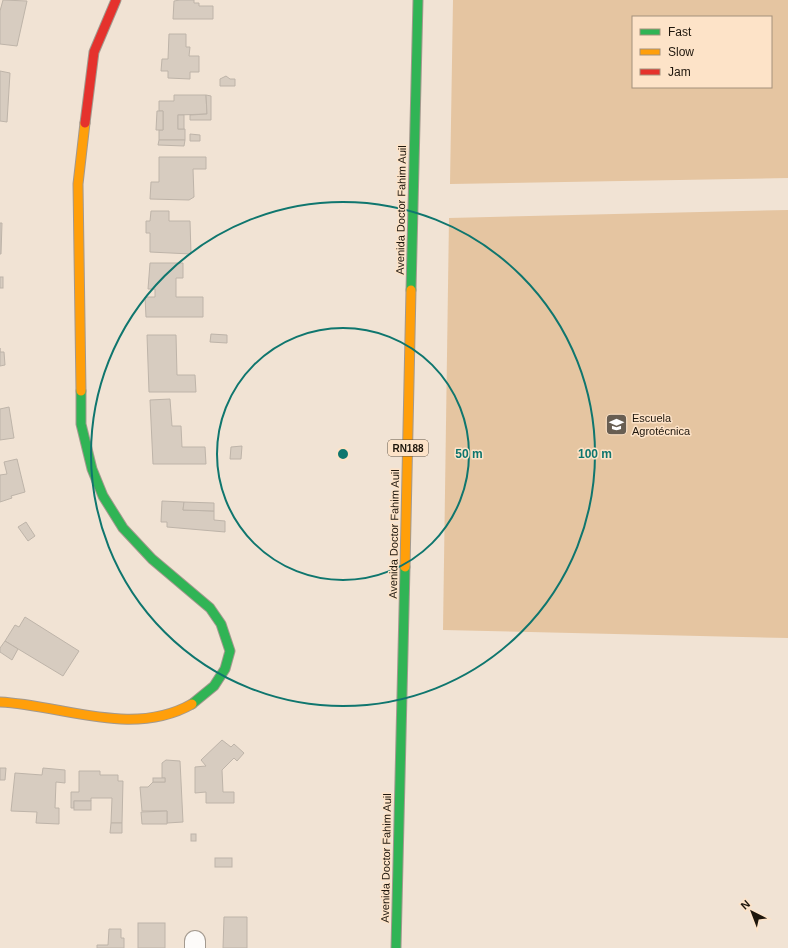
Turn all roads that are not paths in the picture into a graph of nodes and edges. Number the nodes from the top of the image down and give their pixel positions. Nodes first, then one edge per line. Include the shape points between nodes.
1 (116, 0) edge
2 (418, 0) edge
3 (0, 702) edge
4 (396, 948) edge

1 - 3 main road via 94,52 78,184 81,424 92,469 103,496 123,528 152,560 210,608 221,624 230,651 220,679 199,699 173,714 138,720 113,720 16,702
2 - 4 main road, Avenida Doctor Fahim Auil / RN188

